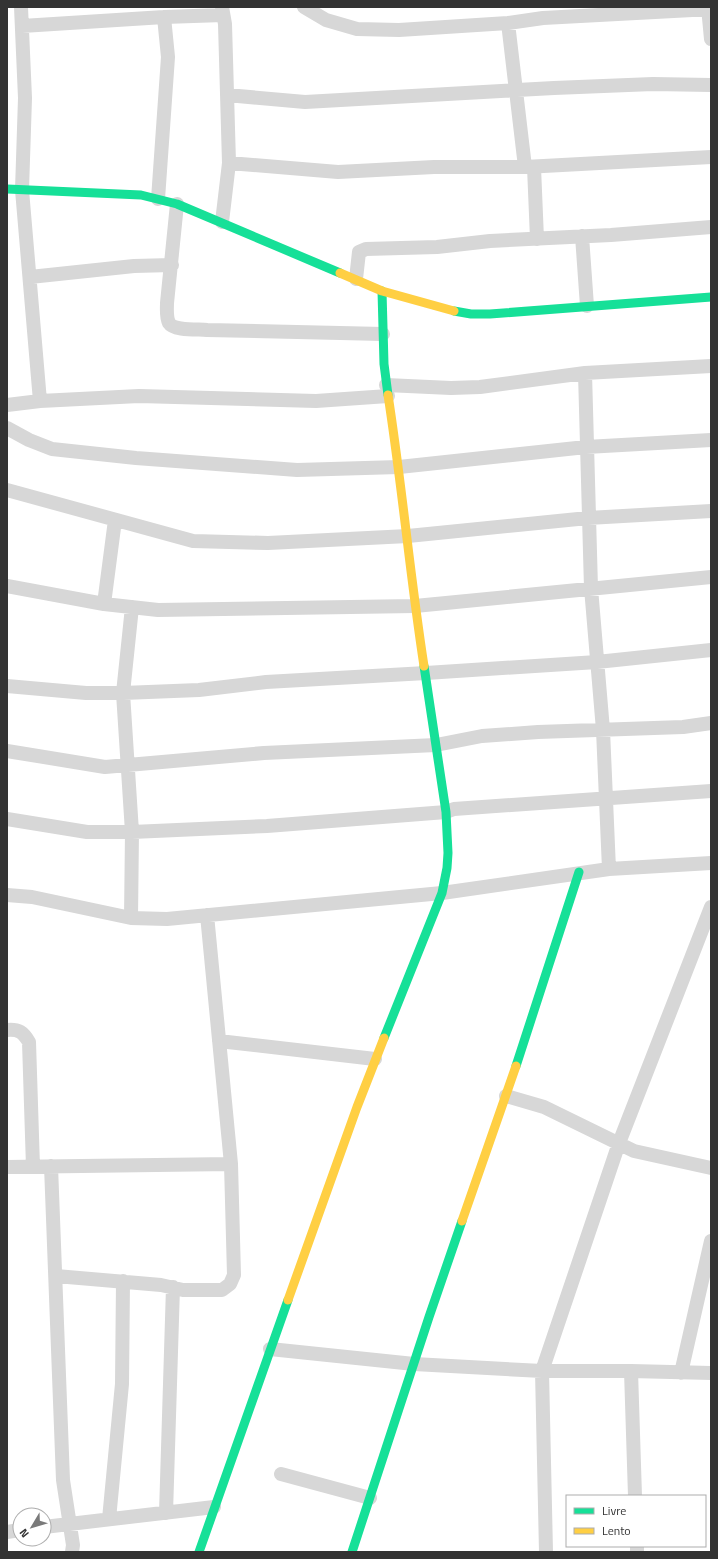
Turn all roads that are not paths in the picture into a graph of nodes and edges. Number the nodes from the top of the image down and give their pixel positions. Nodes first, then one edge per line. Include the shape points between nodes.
1 (22, 7) edge
2 (304, 7) edge
3 (709, 8) edge
4 (223, 11) edge
5 (164, 17) junction
6 (508, 23) junction
7 (22, 26) junction
8 (711, 39) edge
9 (711, 85) edge
10 (517, 91) junction
11 (227, 95) junction
12 (711, 157) edge
13 (229, 162) junction
14 (529, 167) junction
15 (7, 189) edge
16 (22, 190) junction
17 (158, 199) junction
18 (177, 204) junction
19 (222, 222) junction
20 (711, 227) edge
21 (582, 236) junction
22 (537, 239) junction
23 (172, 265) junction
24 (30, 277) junction
25 (356, 279) junction
26 (382, 291) junction
27 (711, 297) edge
28 (587, 306) junction
29 (383, 334) junction
30 (711, 366) edge
31 (584, 373) junction
32 (387, 391) junction
33 (40, 401) junction
34 (7, 405) edge
35 (7, 428) edge
36 (711, 440) edge
37 (586, 447) junction
38 (399, 467) junction
39 (7, 490) edge
40 (711, 511) edge
41 (588, 518) junction
42 (115, 520) junction
43 (408, 536) junction
44 (711, 577) edge
45 (7, 586) edge
46 (591, 588) junction
47 (104, 604) junction
48 (132, 606) junction
49 (415, 606) junction
50 (711, 650) edge
51 (597, 662) junction
52 (426, 674) junction
53 (7, 686) edge
54 (123, 694) junction
55 (711, 723) edge
56 (604, 730) junction
57 (436, 745) junction
58 (7, 751) edge
59 (129, 765) junction
60 (711, 791) edge
61 (605, 798) junction
62 (446, 812) junction
63 (7, 819) edge
64 (132, 832) junction
65 (711, 863) edge
66 (609, 869) junction
67 (579, 872) junction
68 (442, 893) junction
69 (7, 895) edge
70 (711, 907) edge
71 (207, 915) junction
72 (131, 918) junction
73 (7, 1030) edge
74 (219, 1041) junction
75 (375, 1059) junction
76 (506, 1096) junction
77 (619, 1143) junction
78 (231, 1164) junction
79 (33, 1166) junction
80 (51, 1166) junction
81 (7, 1167) edge
82 (711, 1168) edge
83 (711, 1241) edge
84 (56, 1276) junction
85 (122, 1281) junction
86 (173, 1287) junction
87 (705, 1292) edge
88 (270, 1349) junction
89 (414, 1364) junction
90 (542, 1370) junction
91 (631, 1371) junction
92 (681, 1372) junction
93 (711, 1373) edge
94 (281, 1474) dead end
95 (635, 1495) edge
96 (370, 1498) junction
97 (214, 1507) junction
98 (166, 1513) junction
99 (109, 1520) junction
100 (69, 1524) junction
101 (52, 1526) edge
102 (72, 1552) edge
103 (199, 1552) edge
104 (352, 1552) edge
105 (546, 1552) edge

1 - 7 street
2 - 6 street via 326,20 357,29 399,30
3 - 6 street via 543,18
3 - 8 street
4 - 5 street
4 - 11 street
5 - 7 street
5 - 17 street via 168,57
6 - 10 street
7 - 16 street via 25,98
9 - 10 street via 646,84
10 - 11 street via 312,102
10 - 14 street
11 - 13 street
12 - 14 street
13 - 14 street via 338,172 434,167
13 - 19 street
14 - 22 street
15 - 16 street
16 - 17 street via 141,195
16 - 24 street
17 - 18 street
18 - 19 street
18 - 23 street
19 - 25 street
20 - 21 street
21 - 22 street
21 - 28 street
22 - 25 street via 436,247 366,249 359,252
23 - 24 street via 134,266
23 - 29 street via 167,314 173,326 207,330
24 - 33 street
25 - 26 street
26 - 28 street via 471,314
26 - 29 street
27 - 28 street
29 - 32 street
30 - 31 street
31 - 32 street via 480,387
31 - 37 street
32 - 33 street via 316,401 139,396
32 - 38 street
33 - 34 street
35 - 38 street via 52,449 136,458 297,470
36 - 37 street
37 - 38 street
37 - 41 street
38 - 43 street
39 - 42 street
40 - 41 street
41 - 43 street
41 - 46 street
42 - 43 street via 192,541 268,543
42 - 47 street
43 - 49 street
44 - 46 street
45 - 47 street
46 - 49 street
46 - 51 street
47 - 48 street
48 - 49 street via 158,610
48 - 54 street
49 - 52 street
50 - 51 street
51 - 52 street
51 - 56 street
52 - 54 street via 266,682 199,690
52 - 57 street
53 - 54 street
54 - 59 street
55 - 56 street via 683,727
56 - 57 street via 482,736
56 - 61 street
57 - 59 street via 264,753
57 - 62 street
58 - 59 street via 105,767
59 - 64 street
60 - 61 street
61 - 62 street
61 - 66 street
62 - 64 street via 267,826
62 - 68 street via 448,853
63 - 64 street via 87,832
64 - 72 street
65 - 66 street
66 - 67 street
67 - 68 street
67 - 76 street
68 - 71 street
68 - 75 street
69 - 72 street via 32,897
70 - 77 street
71 - 72 street via 167,919
71 - 74 street
73 - 79 street via 23,1033 29,1042
74 - 75 street
74 - 78 street
75 - 88 street
76 - 77 street via 544,1107
76 - 89 street
77 - 82 street via 634,1151
77 - 90 street
78 - 80 street
78 - 86 street via 234,1275 230,1284 222,1290 183,1290
79 - 80 street
79 - 81 street
80 - 84 street
83 - 87 street
84 - 85 street
84 - 100 street via 63,1480
85 - 86 street
85 - 99 street via 122,1384
86 - 98 street
87 - 92 street
88 - 89 street
88 - 97 street
89 - 90 street
89 - 96 street
90 - 91 street
90 - 105 street
91 - 92 street
91 - 95 street
92 - 93 street
94 - 96 street
96 - 104 street
97 - 98 street
97 - 103 street
98 - 99 street
99 - 100 street
100 - 101 street
100 - 102 street

